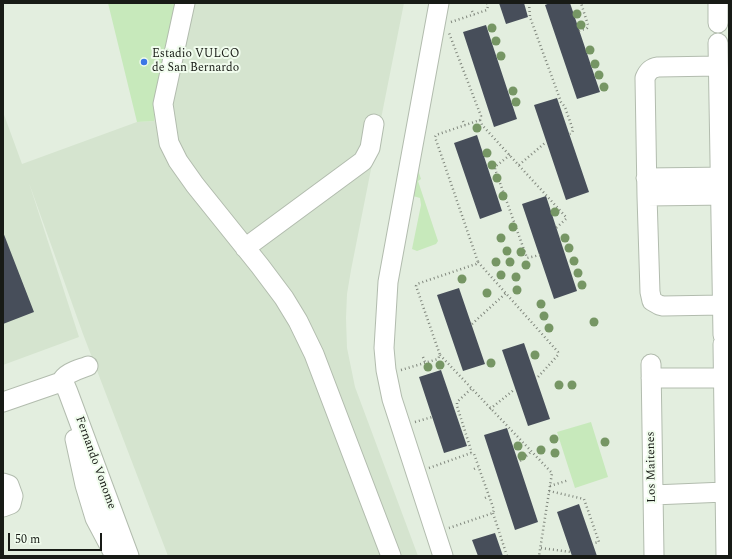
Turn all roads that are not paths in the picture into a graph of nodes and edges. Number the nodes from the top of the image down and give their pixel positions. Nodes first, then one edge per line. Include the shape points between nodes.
1 (185, 3) edge
2 (439, 3) edge
3 (718, 3) edge
4 (718, 23) dead end
5 (718, 44) dead end
6 (718, 66) junction
7 (374, 124) dead end
8 (724, 186) edge
9 (646, 187) junction
10 (245, 248) junction
11 (722, 306) junction
12 (88, 366) dead end
13 (723, 378) junction
14 (65, 387) junction
15 (3, 402) edge
16 (3, 483) edge
17 (728, 492) edge
18 (653, 495) junction
19 (3, 507) edge
20 (115, 556) edge
21 (129, 556) edge
22 (391, 556) edge
23 (443, 556) edge
24 (654, 556) edge
25 (726, 556) edge

1 - 10 street via 163,104 169,143 178,162
2 - 23 street via 388,282 384,348 394,406
3 - 4 street
5 - 6 street
6 - 8 street
6 - 9 street via 658,67 647,72
7 - 10 street via 370,148 362,161
8 - 9 street
8 - 11 street
9 - 11 street via 652,301 663,306
10 - 22 street via 284,298 314,354
11 - 13 street
12 - 14 street via 63,378
13 - 17 street
13 - 18 street, Los Maitenes via 651,371
14 - 15 street
14 - 20 street, Fernando Vonome via 95,518
14 - 21 street, Fernando Vonome
16 - 19 street via 9,485 14,496 11,504
17 - 18 street
17 - 25 street
18 - 24 street, Los Maitenes

